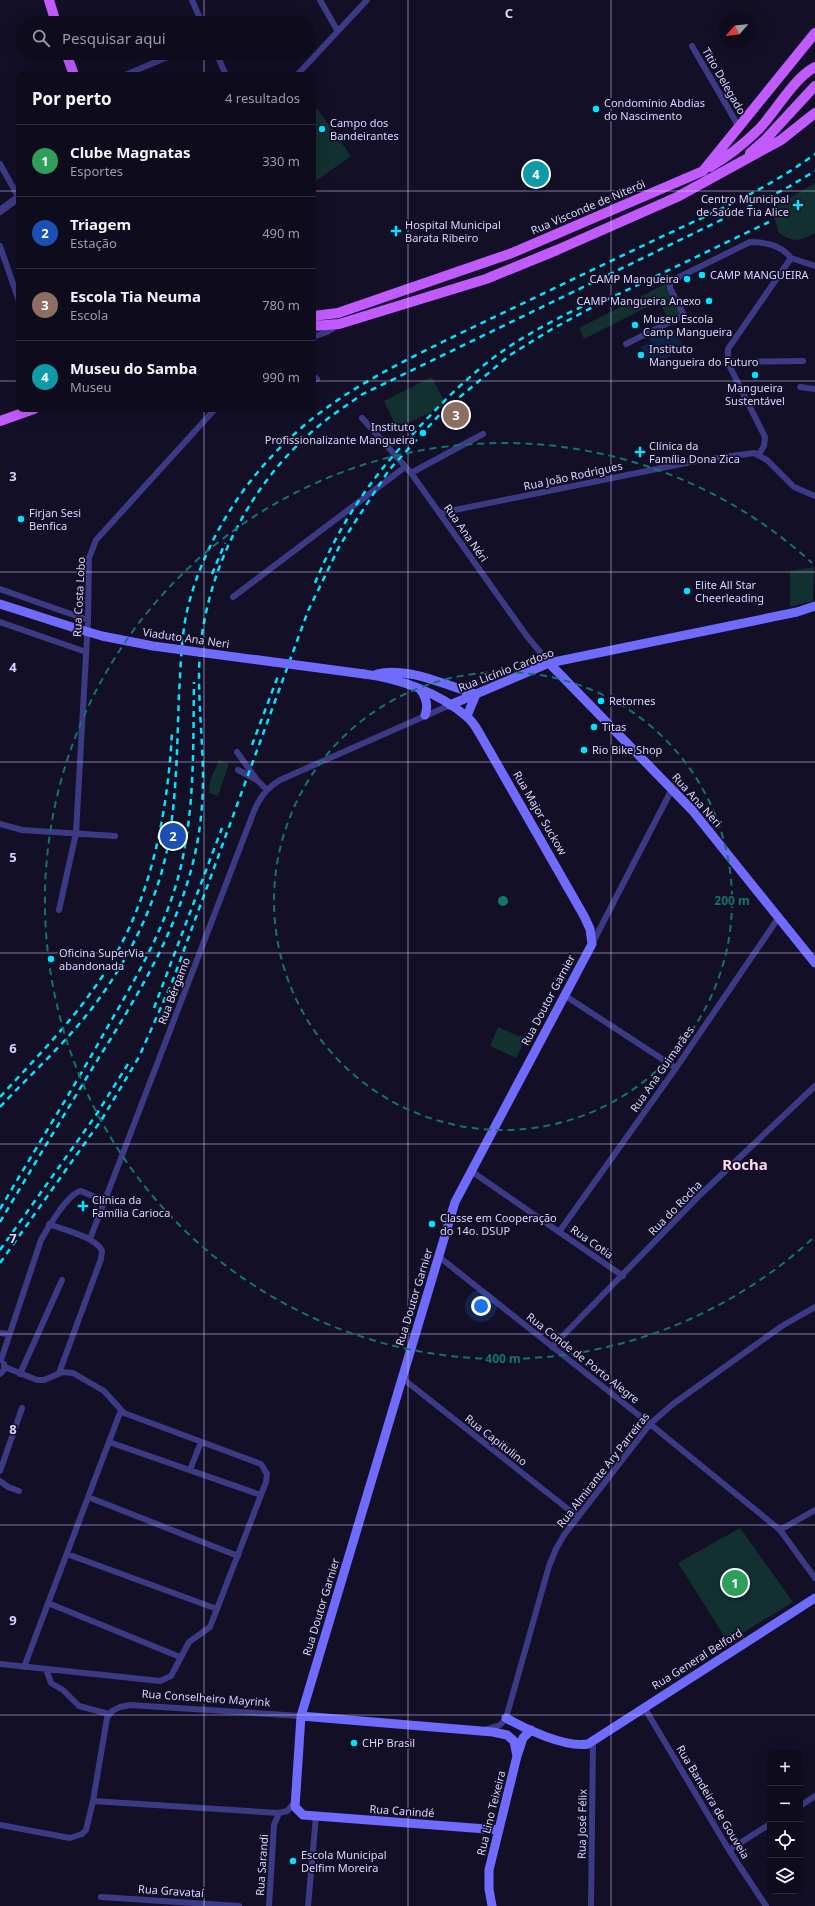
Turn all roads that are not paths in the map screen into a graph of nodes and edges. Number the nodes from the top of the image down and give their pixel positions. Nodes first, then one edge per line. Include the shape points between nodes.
1 (49, 0) edge
2 (192, 0) edge
3 (320, 0) edge
4 (367, 0) edge
5 (54, 16) edge
6 (199, 16) edge
7 (337, 30) junction
8 (815, 33) edge
9 (692, 46) dead end
10 (316, 54) edge
11 (69, 60) edge
12 (160, 60) edge
13 (219, 60) edge
14 (310, 60) edge
15 (815, 67) edge
16 (73, 72) edge
17 (132, 72) edge
18 (225, 72) edge
19 (300, 72) edge
20 (815, 86) edge
21 (815, 113) edge
22 (739, 127) junction
23 (0, 164) edge
24 (735, 166) junction
25 (703, 171) junction
26 (16, 192) edge
27 (16, 199) edge
28 (0, 211) edge
29 (0, 246) edge
30 (502, 257) junction
31 (792, 258) junction
32 (480, 264) junction
33 (815, 266) edge
34 (506, 272) junction
35 (486, 279) junction
36 (16, 292) edge
37 (316, 316) edge
38 (339, 324) junction
39 (316, 326) edge
40 (316, 336) edge
41 (626, 344) dead end
42 (728, 360) junction
43 (803, 361) dead end
44 (800, 387) dead end
45 (815, 389) edge
46 (26, 412) edge
47 (212, 412) edge
48 (362, 418) dead end
49 (0, 421) edge
50 (483, 434) dead end
51 (759, 454) junction
52 (405, 467) junction
53 (411, 473) junction
54 (815, 496) edge
55 (440, 513) junction
56 (0, 589) edge
57 (232, 597) dead end
58 (0, 604) edge
59 (815, 606) edge
60 (88, 620) junction
61 (0, 622) edge
62 (86, 652) junction
63 (549, 663) junction
64 (374, 675) junction
65 (420, 689) junction
66 (476, 694) junction
67 (450, 705) junction
68 (426, 715) junction
69 (467, 716) junction
70 (237, 752) dead end
71 (238, 770) dead end
72 (257, 780) junction
73 (672, 789) junction
74 (266, 790) junction
75 (0, 824) edge
76 (76, 833) junction
77 (115, 836) dead end
78 (59, 910) dead end
79 (779, 917) junction
80 (592, 944) junction
81 (815, 964) edge
82 (564, 995) junction
83 (676, 1068) junction
84 (815, 1086) edge
85 (471, 1171) junction
86 (104, 1201) junction
87 (49, 1224) junction
88 (559, 1232) junction
89 (90, 1239) junction
90 (438, 1256) junction
91 (623, 1276) junction
92 (62, 1280) dead end
93 (815, 1306) edge
94 (0, 1333) edge
95 (9, 1334) junction
96 (552, 1346) junction
97 (1, 1359) edge
98 (4, 1370) edge
99 (59, 1373) junction
100 (20, 1374) junction
101 (402, 1378) junction
102 (22, 1408) dead end
103 (120, 1410) junction
104 (650, 1424) junction
105 (109, 1442) junction
106 (201, 1442) junction
107 (190, 1470) junction
108 (0, 1471) edge
109 (0, 1481) edge
110 (19, 1491) dead end
111 (261, 1495) junction
112 (88, 1497) junction
113 (815, 1510) edge
114 (578, 1517) junction
115 (780, 1530) junction
116 (67, 1554) junction
117 (238, 1556) junction
118 (815, 1578) edge
119 (815, 1598) edge
120 (48, 1603) junction
121 (217, 1609) junction
122 (180, 1657) junction
123 (0, 1664) edge
124 (24, 1667) junction
125 (46, 1669) junction
126 (644, 1707) junction
127 (109, 1714) junction
128 (301, 1716) junction
129 (506, 1718) junction
130 (473, 1730) junction
131 (531, 1730) junction
132 (593, 1741) junction
133 (517, 1756) junction
134 (815, 1796) edge
135 (93, 1801) junction
136 (294, 1803) junction
137 (803, 1804) edge
138 (268, 1812) junction
139 (279, 1813) junction
140 (316, 1816) junction
141 (0, 1824) edge
142 (274, 1825) junction
143 (767, 1826) edge
144 (499, 1830) junction
145 (729, 1850) junction
146 (101, 1897) dead end
147 (239, 1906) edge
148 (269, 1906) edge
149 (308, 1906) edge
150 (492, 1906) edge
151 (591, 1906) edge
152 (766, 1906) edge

1 - 5 main road
2 - 6 street
3 - 7 street
4 - 7 street
7 - 10 street
8 - 22 main road, Rua Visconde de Niterói
9 - 22 street, Titio Delegado
11 - 16 main road
12 - 17 street
13 - 18 street
14 - 19 street
15 - 25 main road via 802,75 758,130 723,159
20 - 24 main road via 766,138
21 - 24 main road via 781,140
22 - 25 main road, Rua Visconde de Niterói
23 - 26 street
24 - 34 main road via 650,211
25 - 30 main road, Rua Visconde de Niterói
27 - 28 street
29 - 36 street
30 - 32 main road, Rua Visconde de Niterói
30 - 34 main road
31 - 33 street
31 - 41 street via 780,247 750,242 677,278 670,282 670,288 684,315
31 - 42 street via 730,343
32 - 35 main road
32 - 37 main road, Rua Visconde de Niterói via 338,313
34 - 35 main road
35 - 38 main road
38 - 39 main road
38 - 40 street
42 - 43 street
42 - 51 street via 764,436 764,446
44 - 45 street
46 - 49 main road
47 - 60 street, Rua Costa Lobo via 96,540 89,558
48 - 52 street, Rua Ana Néri
50 - 53 street
51 - 54 street via 794,487
51 - 55 street, Rua João Rodrigues via 738,454 696,461
52 - 53 street, Rua Ana Néri
52 - 57 street
53 - 55 street, Rua Ana Néri
55 - 63 street, Rua Ana Néri via 526,635
56 - 60 street
58 - 64 main road, Viaduto Ana Neri, bridge via 102,636 153,646
59 - 63 main road, Rua Licínio Cardoso via 807,610
60 - 62 street, Rua Costa Lobo
61 - 62 street
62 - 76 street, Rua Costa Lobo
63 - 66 main road, Rua Licínio Cardoso
63 - 73 main road, Rua Ana Neri
64 - 65 main road, Viaduto Ana Neri
64 - 66 main road, Viaduto Ana Neri via 388,672 424,677
65 - 67 main road, Viaduto Ana Neri
65 - 68 main road via 427,705
66 - 67 main road, Rua Licínio Cardoso
66 - 69 main road
67 - 68 street, Rua Licínio Cardoso
67 - 69 main road, Rua Major Suckow
68 - 74 street, Rua Licínio Cardoso via 280,780
69 - 80 main road, Rua Major Suckow via 584,916 590,928
70 - 72 street
71 - 72 street
72 - 74 street
73 - 79 main road, Rua Ana Neri
73 - 80 street, Rua Doutor Garnier
74 - 86 street, Rua Bérgamo via 254,811
75 - 76 street via 22,830
76 - 77 street
76 - 78 street, Rua Costa Lobo
79 - 81 main road, Rua Ana Neri
79 - 83 street, Rua Ana Guimarães
80 - 82 main road, Rua Doutor Garnier
82 - 83 street
82 - 85 main road, Rua Doutor Garnier
83 - 88 street, Rua Ana Guimarães
84 - 91 street, Rua do Rocha via 700,1195
85 - 88 street, Rua Cotia
85 - 90 main road, Rua Doutor Garnier via 455,1202
86 - 87 street via 78,1191
86 - 89 street, Rua Bérgamo
87 - 89 street
87 - 95 street
88 - 91 street, Rua Cotia
89 - 99 street via 102,1251 101,1259
90 - 96 street, Rua Conde de Porto Alegre
90 - 101 main road, Rua Doutor Garnier
91 - 96 street, Rua do Rocha
92 - 100 street
93 - 104 street, Rua Almirante Ary Parreiras via 782,1326 673,1404
94 - 95 street
95 - 97 street
96 - 104 street, Rua Conde de Porto Alegre
97 - 98 street
98 - 100 street
99 - 100 street via 40,1380
99 - 103 street via 73,1372 100,1388
101 - 114 street, Rua Capitulino
101 - 128 main road, Rua Doutor Garnier
102 - 108 street
103 - 105 street
103 - 106 street
104 - 114 street, Rua Almirante Ary Parreiras
104 - 115 street, Rua Conde de Porto Alegre
105 - 107 street
105 - 112 street
106 - 107 street
106 - 111 street via 264,1467 267,1478
107 - 111 street
109 - 110 street
111 - 117 street
112 - 116 street
112 - 117 street
113 - 115 street
114 - 129 street, Rua Almirante Ary Parreiras via 556,1549 549,1566
115 - 118 street, Rua Conde de Porto Alegre
116 - 120 street
116 - 121 street
117 - 121 street
119 - 126 main road, Rua General Belford
120 - 122 street
120 - 124 street
121 - 122 street via 209,1629 189,1642
122 - 125 street via 171,1676 164,1680
123 - 124 street
124 - 125 street
125 - 127 street via 51,1683 63,1690 79,1706
126 - 132 main road, Rua General Belford
126 - 145 street, Rua Bandeira de Gouveia
127 - 128 street, Rua Conselheiro Mayrink via 120,1707 130,1705
127 - 135 street via 105,1724
128 - 130 main road, Rua Conselheiro Mayrink
128 - 136 main road, Rua Doutor Garnier
129 - 130 street, Rua Conselheiro Mayrink via 500,1725 491,1729
129 - 131 main road
130 - 133 main road via 508,1736 516,1743
131 - 132 main road via 570,1744 582,1745
131 - 133 main road, Rua Lino Teixeira via 523,1738
132 - 151 street, Rua José Félix
133 - 144 main road, Rua Lino Teixeira
134 - 137 street
135 - 138 street
135 - 141 street via 86,1830 75,1837
136 - 139 street via 287,1811
136 - 140 main road, Rua Canindé via 303,1815
138 - 139 street
138 - 142 street, Rua Sarandi
139 - 142 street, Rua Sarandi
140 - 144 main road, Rua Canindé
140 - 149 street
142 - 148 street, Rua Sarandi
143 - 145 street
144 - 150 main road, Rua Lino Teixeira via 488,1880
145 - 152 street, Rua Bandeira de Gouveia
146 - 147 street, Rua Gravataí

